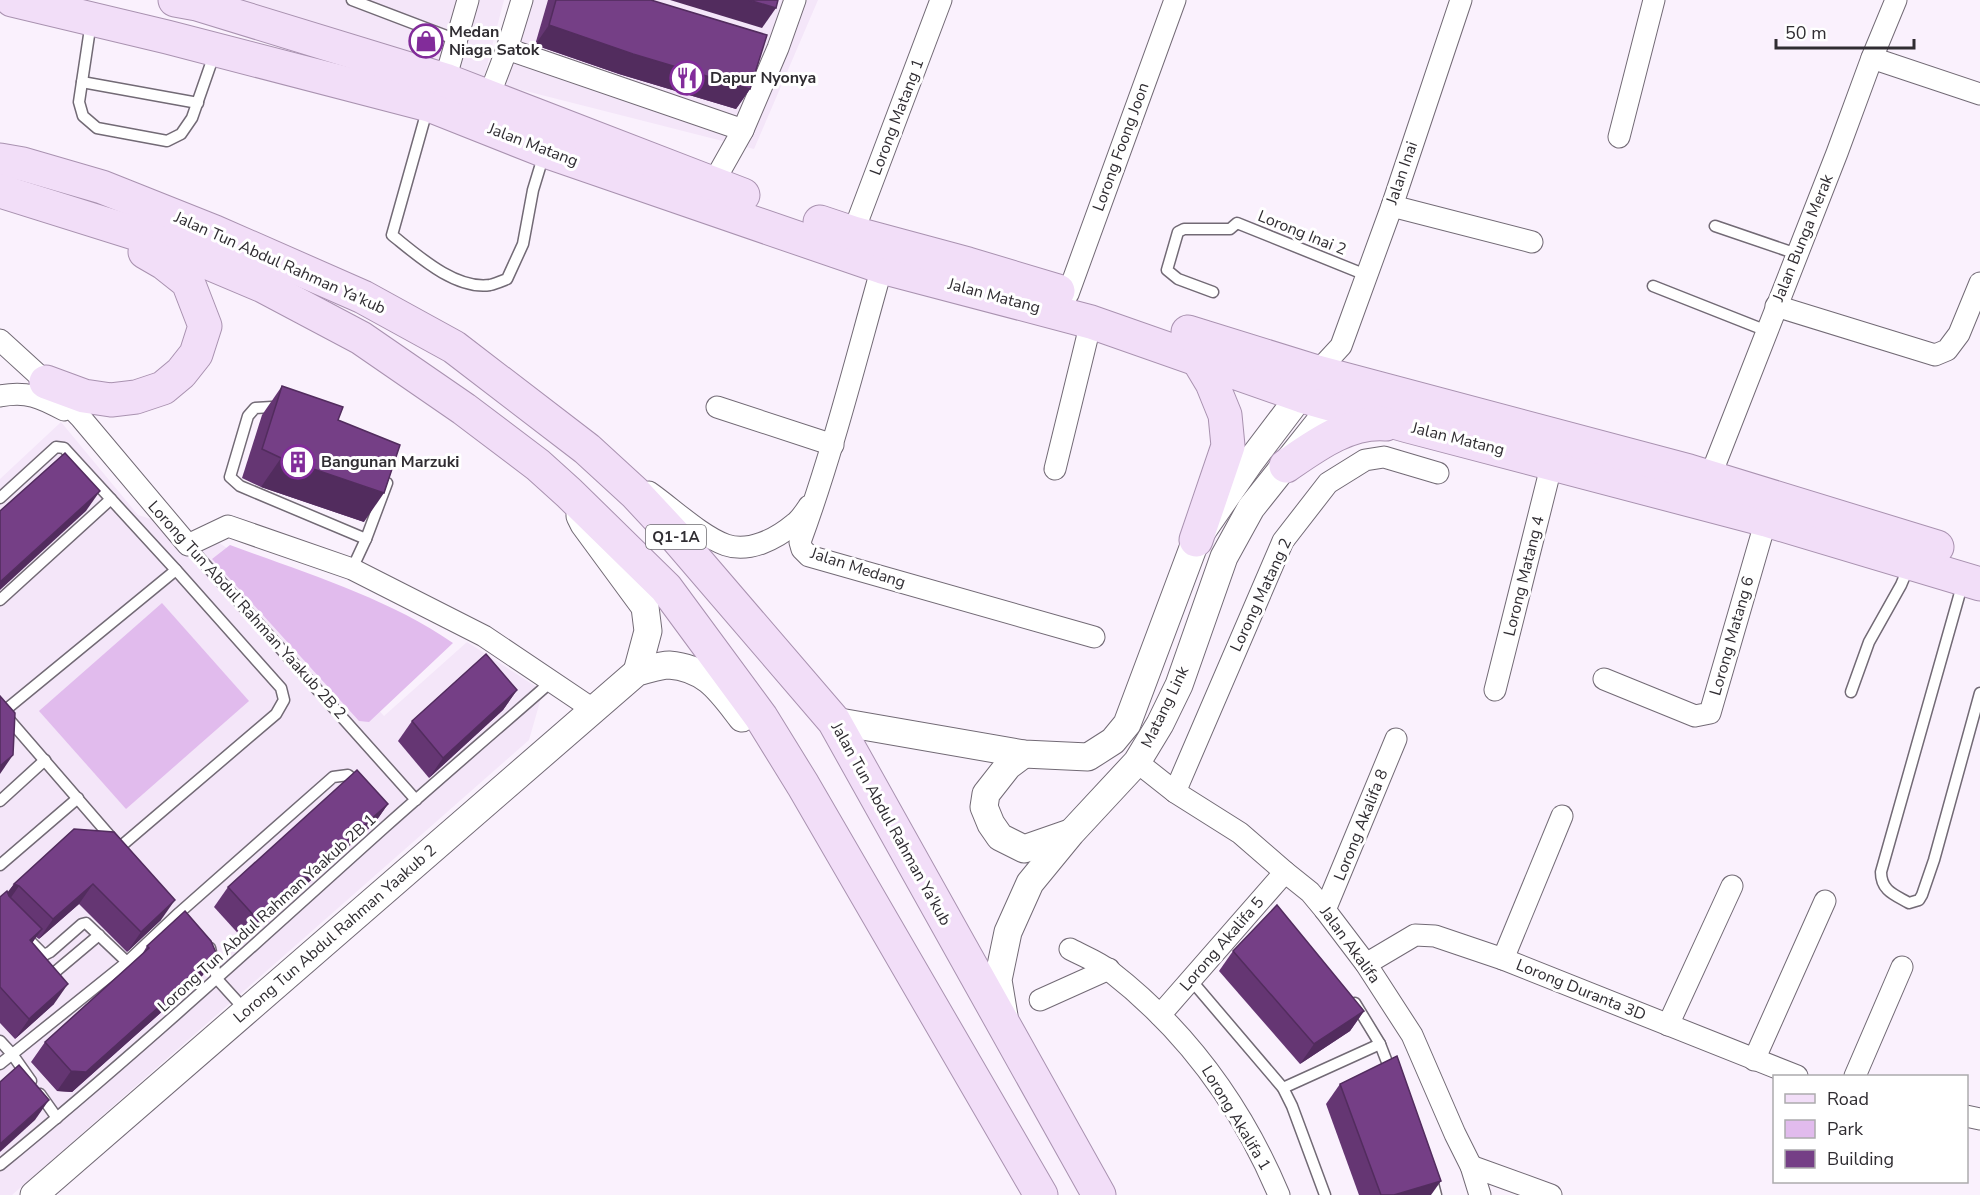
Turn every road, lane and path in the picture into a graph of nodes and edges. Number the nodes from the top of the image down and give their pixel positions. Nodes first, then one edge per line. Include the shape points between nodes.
1 (12, 0) edge
2 (352, 0) edge
3 (468, 0) edge
4 (522, 0) edge
5 (795, 0) edge
6 (941, 0) edge
7 (1174, 0) edge
8 (1461, 0) edge
9 (1654, 0) edge
10 (1896, 0) edge
11 (198, 3) edge
12 (92, 19) junction
13 (457, 40) junction
14 (757, 41) edge
15 (190, 43) junction
16 (778, 48) junction
17 (507, 49) junction
18 (1872, 58) junction
19 (82, 82) junction
20 (437, 92) junction
21 (1980, 94) edge
22 (489, 96) junction
23 (198, 103) junction
24 (743, 130) junction
25 (1619, 137) dead end
26 (545, 151) junction
27 (0, 160) edge
28 (712, 185) junction
29 (0, 191) edge
30 (1392, 206) junction
31 (85, 218) junction
32 (1715, 226) dead end
33 (853, 233) junction
34 (1532, 242) dead end
35 (1797, 254) junction
36 (882, 267) junction
37 (1366, 275) junction
38 (1980, 283) edge
39 (1653, 286) dead end
40 (1213, 292) dead end
41 (1068, 294) junction
42 (1776, 306) junction
43 (1091, 322) junction
44 (1767, 331) junction
45 (0, 340) edge
46 (1197, 357) junction
47 (46, 382) junction
48 (1324, 388) junction
49 (0, 396) edge
50 (717, 407) dead end
51 (293, 413) edge
52 (81, 418) junction
53 (1408, 426) junction
54 (832, 445) junction
55 (1552, 463) junction
56 (1286, 466) junction
57 (1055, 469) dead end
58 (389, 473) edge
59 (1438, 473) dead end
60 (1710, 477) junction
61 (569, 493) junction
62 (635, 493) junction
63 (817, 496) junction
64 (0, 498) edge
65 (111, 500) junction
66 (1766, 520) junction
67 (366, 539) junction
68 (1197, 540) junction
69 (188, 545) junction
70 (1910, 562) junction
71 (351, 569) junction
72 (176, 570) junction
73 (1975, 574) edge
74 (0, 600) edge
75 (1094, 638) dead end
76 (637, 672) junction
77 (1604, 679) dead end
78 (552, 681) junction
79 (1495, 690) dead end
80 (1851, 692) dead end
81 (1980, 693) edge
82 (2, 710) edge
83 (594, 710) junction
84 (834, 721) junction
85 (1396, 739) dead end
86 (1024, 754) junction
87 (45, 760) junction
88 (1137, 762) junction
89 (803, 785) junction
90 (364, 791) edge
91 (1175, 792) junction
92 (78, 798) junction
93 (416, 800) junction
94 (0, 801) edge
95 (1562, 816) dead end
96 (1071, 833) junction
97 (0, 866) edge
98 (1285, 872) junction
99 (1732, 886) dead end
100 (1825, 901) dead end
101 (1325, 910) junction
102 (22, 933) edge
103 (99, 935) junction
104 (204, 942) edge
105 (1070, 949) dead end
106 (1503, 959) junction
107 (127, 962) junction
108 (1366, 964) junction
109 (1902, 967) dead end
110 (1109, 969) junction
111 (55, 972) edge
112 (217, 979) junction
113 (1191, 980) junction
114 (1346, 991) edge
115 (1040, 1000) dead end
116 (246, 1011) junction
117 (1160, 1016) junction
118 (1668, 1025) junction
119 (1006, 1030) junction
120 (0, 1041) edge
121 (1380, 1044) junction
122 (12, 1054) junction
123 (1754, 1060) junction
124 (0, 1064) edge
125 (1792, 1075) edge
126 (1856, 1075) edge
127 (1396, 1085) edge
128 (1283, 1088) junction
129 (57, 1118) junction
130 (0, 1165) edge
131 (1471, 1166) junction
132 (1429, 1167) edge
133 (34, 1195) edge
134 (1041, 1195) edge
135 (1099, 1195) edge
136 (1279, 1195) edge
137 (1325, 1195) edge
138 (1436, 1195) edge
139 (1479, 1195) edge
140 (1551, 1195) edge

1 - 12 main road, Jalan Matang
2 - 13 lane
3 - 13 street
4 - 17 street
5 - 16 street
6 - 33 street, Lorong Matang 1
7 - 41 street, Lorong Foong Joon
8 - 30 street, Jalan Inai
9 - 25 street
10 - 18 street, Jalan Bunga Merak
11 - 15 street
11 - 20 main road, Jalan Matang
12 - 15 main road, Jalan Matang
12 - 19 lane
13 - 20 street
14 - 16 street
15 - 20 main road, Jalan Matang
15 - 23 lane
16 - 24 street
17 - 22 street
17 - 24 street
18 - 21 street
18 - 35 street, Jalan Bunga Merak
19 - 23 lane
19 - 23 lane via 79,102 83,116 97,128 167,141 181,135
20 - 22 main road, Jalan Matang
20 - 26 main road, Jalan Matang
20 - 26 lane via 392,235 423,260 464,283 489,285 507,279 523,243
22 - 28 main road, Jalan Matang
24 - 28 street
26 - 36 main road, Jalan Matang
27 - 62 main road, Jalan Tun Abdul Rahman Ya'kub / Q1-1A via 102,187 363,297 454,347 587,449
28 - 33 main road, Jalan Matang
29 - 31 main road, Jalan Tun Abdul Rahman Ya'kub
30 - 34 street
30 - 37 street, Jalan Inai
31 - 47 main road via 164,262 188,282 204,326 196,354 163,388 111,400 84,396
31 - 61 main road, Jalan Tun Abdul Rahman Ya'kub via 147,237 263,286 361,338 464,409
32 - 35 lane
33 - 41 main road, Jalan Matang
35 - 42 street, Jalan Bunga Merak
36 - 43 main road, Jalan Matang
36 - 54 street, Jalan Medang
37 - 40 lane, Lorong Inai 2 via 1237,223 1230,229 1178,232 1167,270 1178,279
37 - 48 street, Jalan Inai
38 - 42 street via 1959,334 1947,350 1935,355
39 - 44 lane
41 - 48 main road, Jalan Matang
42 - 44 street, Jalan Bunga Merak
43 - 46 main road, Jalan Matang
43 - 57 street
44 - 60 street, Jalan Bunga Merak
45 - 47 street, Lorong Tun Abdul Rahman Yaakub 2B 2
46 - 48 main road, Jalan Matang
46 - 68 main road via 1225,416 1228,446
47 - 52 street, Lorong Tun Abdul Rahman Yaakub 2B 2
48 - 53 main road, Jalan Matang
48 - 56 street, Matang Link
48 - 60 main road, Jalan Matang
48 - 68 street, Matang Link via 1250,462
49 - 52 street via 38,396
50 - 54 street
51 - 67 lane via 272,407 255,408 248,416 231,477 240,486
52 - 69 street, Lorong Tun Abdul Rahman Yaakub 2B 2
53 - 55 main road, Jalan Matang
53 - 56 main road via 1375,423 1346,430 1318,443
54 - 63 street, Jalan Medang
55 - 66 main road, Jalan Matang
55 - 79 street, Lorong Matang 4
56 - 88 street, Matang Link via 1251,508 1224,557 1179,685
58 - 67 lane
59 - 91 street, Lorong Matang 2 via 1384,457 1365,460 1328,483 1283,542
60 - 73 main road, Jalan Matang
61 - 76 street via 584,524 645,607 648,631
61 - 89 main road, Jalan Tun Abdul Rahman Ya'kub via 666,588 761,717
62 - 63 street via 650,493 713,539 740,547 759,545 796,523
62 - 84 main road, Jalan Tun Abdul Rahman Ya'kub / Q1-1A
63 - 75 street, Jalan Medang via 800,542 809,556
64 - 65 lane via 56,447 64,448
65 - 72 lane
65 - 74 lane
66 - 70 main road, Jalan Matang
66 - 77 street, Lorong Matang 6 via 1710,713 1695,716
67 - 71 lane
68 - 86 street, Matang Link via 1127,724 1113,741 1088,757
69 - 71 street via 228,526
69 - 93 lane, Lorong Tun Abdul Rahman Yaakub 2B 2
70 - 73 main road, Jalan Matang
70 - 80 lane via 1869,642
71 - 78 street via 484,636
72 - 82 lane
72 - 92 lane via 281,688 284,700 276,714 123,851
73 - 81 lane via 1881,872 1886,890 1909,903 1922,895 1934,860
76 - 83 street, Lorong Tun Abdul Rahman Yaakub 2
76 - 89 street via 667,665 698,671 719,688 771,757
78 - 83 street
78 - 93 lane, Lorong Tun Abdul Rahman Yaakub 2B 1
82 - 87 lane
83 - 116 street, Lorong Tun Abdul Rahman Yaakub 2
84 - 86 street, Matang Link
84 - 119 main road, Jalan Tun Abdul Rahman Ya'kub / Q1-1A
85 - 101 street, Lorong Akalifa 8
86 - 96 street via 1008,766 986,794 984,807 991,824 1000,837 1024,849
87 - 92 lane
87 - 94 lane
88 - 91 street, Jalan Akalifa
88 - 96 street, Matang Link
89 - 134 main road, Jalan Tun Abdul Rahman Ya'kub
90 - 107 lane via 348,775 333,777
91 - 98 street, Jalan Akalifa via 1240,833
92 - 97 lane
93 - 112 lane, Lorong Tun Abdul Rahman Yaakub 2B 1 via 384,822
95 - 106 street
96 - 119 street, Matang Link via 1030,883 1008,932 998,980
98 - 101 street, Jalan Akalifa
98 - 113 street, Lorong Akalifa 5 via 1269,899
99 - 118 street
100 - 123 street
101 - 108 street, Jalan Akalifa
102 - 103 lane via 44,955 82,924 86,923
103 - 107 lane
103 - 111 lane
104 - 112 lane via 211,949
105 - 110 street, Lorong Akalifa 1
106 - 108 street, Lorong Duranta 3D via 1435,936 1415,935
106 - 118 street, Lorong Duranta 3D
107 - 122 lane
108 - 131 street, Jalan Akalifa via 1412,1035
109 - 126 street
110 - 115 street
110 - 117 street, Lorong Akalifa 1
112 - 116 lane
112 - 129 lane, Lorong Tun Abdul Rahman Yaakub 2B 1
113 - 117 street, Lorong Akalifa 5
113 - 128 lane
114 - 121 lane
116 - 133 street, Lorong Tun Abdul Rahman Yaakub 2
117 - 136 street, Lorong Akalifa 1 via 1194,1050 1222,1089 1250,1134
118 - 123 street, Lorong Duranta 3D
119 - 135 main road, Jalan Tun Abdul Rahman Ya'kub / Q1-1A
120 - 122 lane
121 - 127 lane
121 - 128 lane
122 - 124 lane
122 - 129 lane
123 - 125 street, Lorong Duranta 3D
128 - 137 lane
129 - 130 lane, Lorong Tun Abdul Rahman Yaakub 2B 1
131 - 139 street, Jalan Akalifa
131 - 140 street
132 - 138 lane

